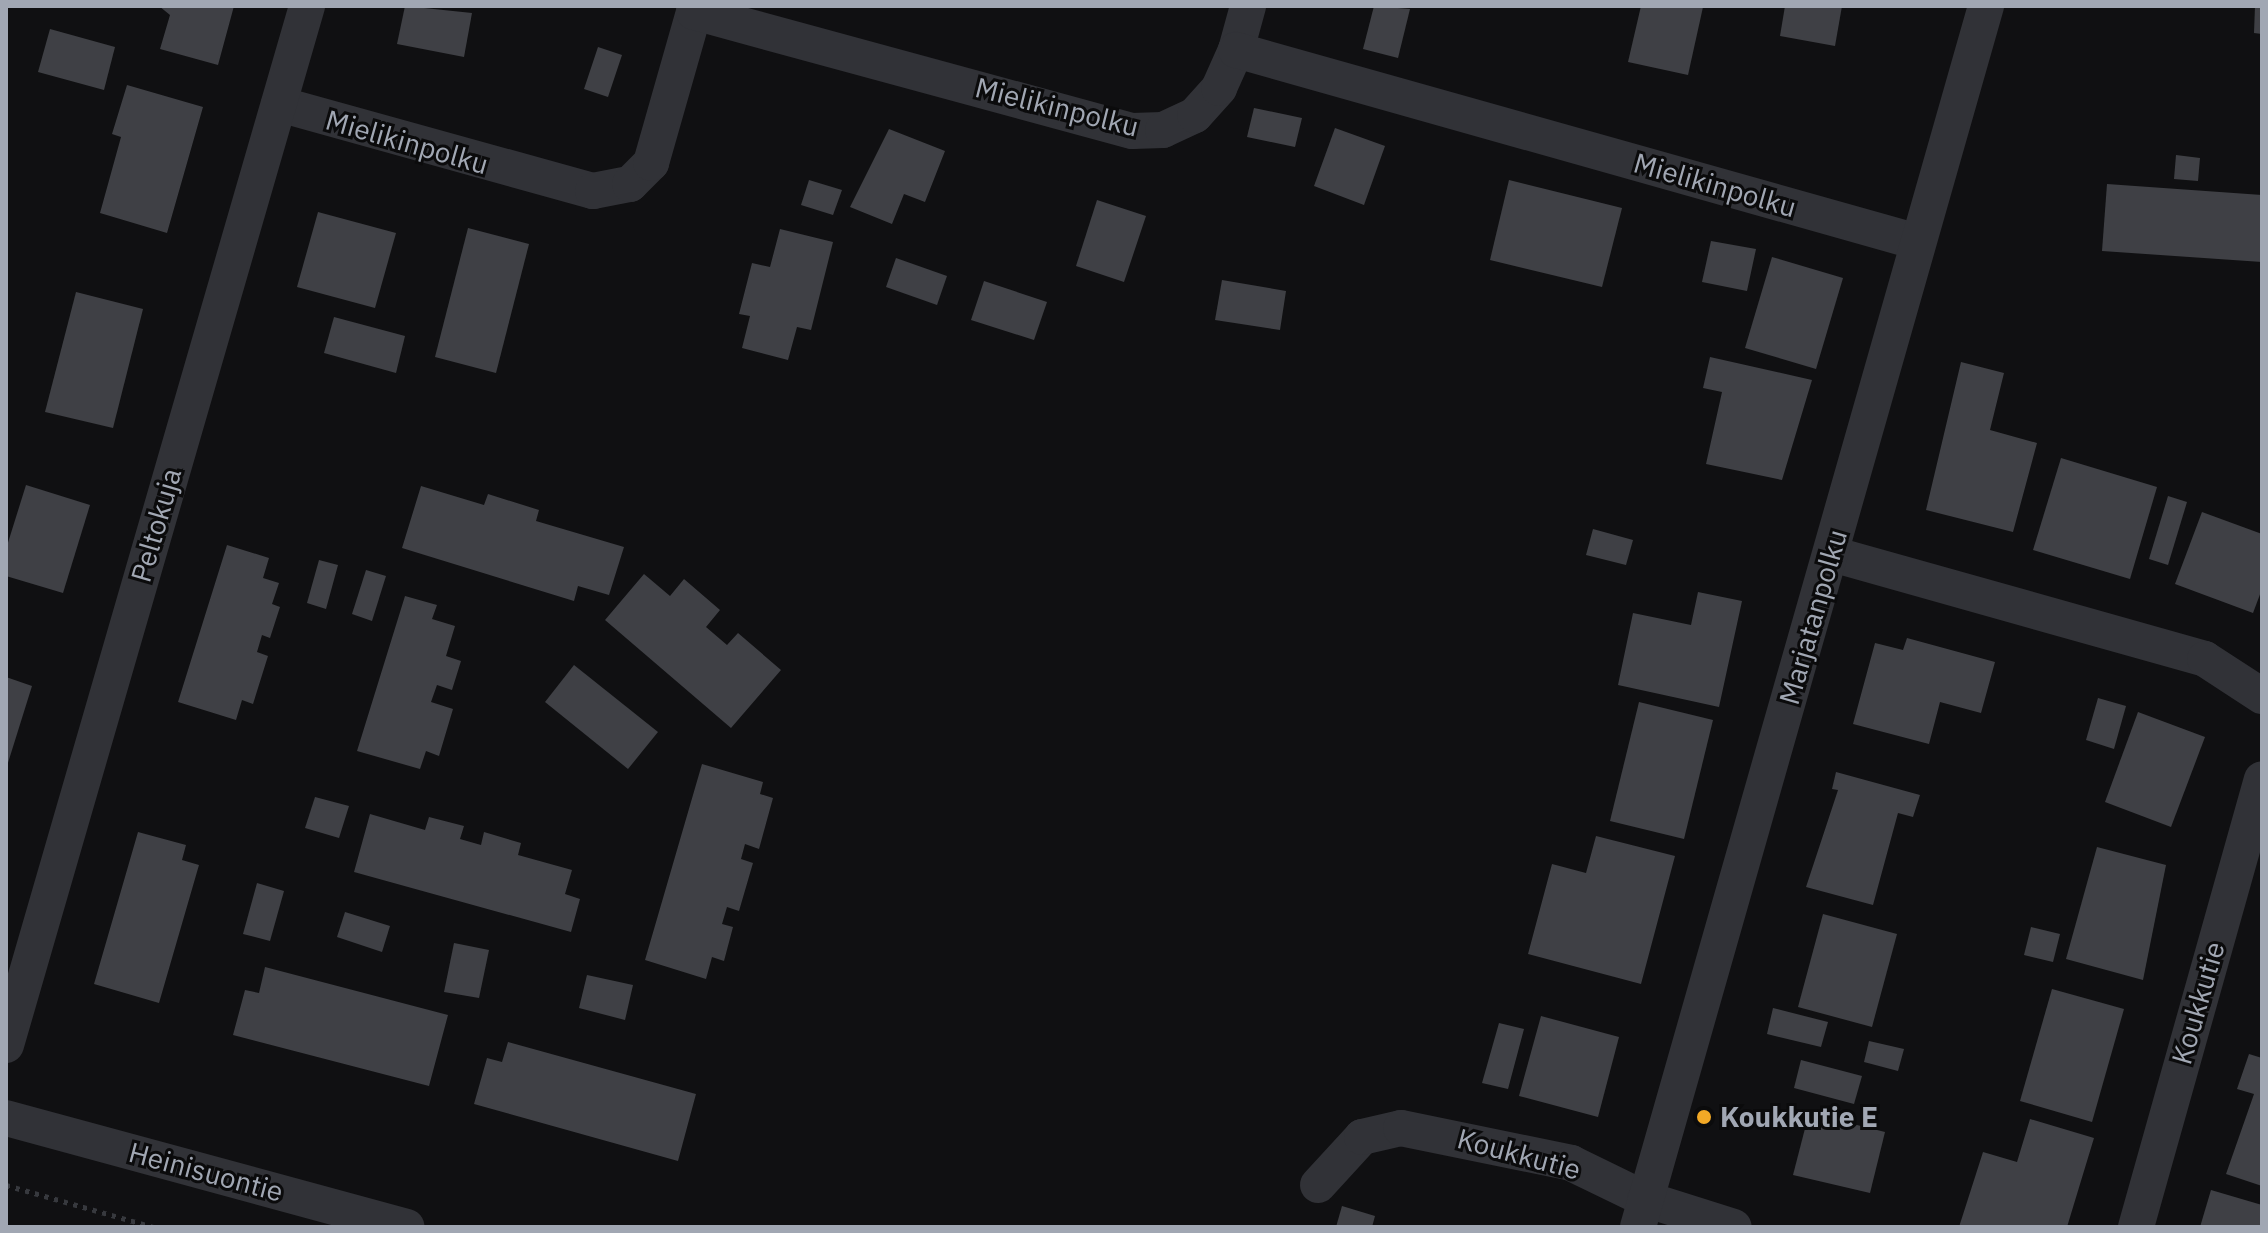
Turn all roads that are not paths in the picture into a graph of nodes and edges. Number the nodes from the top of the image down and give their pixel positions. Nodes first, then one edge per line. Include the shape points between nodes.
1 (307, 6) edge
2 (1248, 6) edge
3 (1986, 6) edge
4 (695, 9) edge
5 (1236, 50) junction
6 (279, 104) junction
7 (1914, 241) junction
8 (1832, 554) junction
9 (2262, 696) edge
10 (2262, 779) edge
11 (6, 1045) edge
12 (6, 1118) edge
13 (1318, 1185) dead end
14 (1642, 1213) edge
15 (406, 1227) edge
16 (1734, 1227) edge
17 (2136, 1227) edge

1 - 6 street, Peltokuja
2 - 5 street
3 - 7 street, Marjatanpolku
4 - 5 street, Mielikinpolku via 1132,131 1163,130 1195,115 1219,88
4 - 6 street, Mielikinpolku via 651,163 630,184 593,191 539,180
5 - 7 street, Mielikinpolku
6 - 11 street, Peltokuja
7 - 8 street, Marjatanpolku
8 - 9 street via 2205,659
8 - 14 street, Marjatanpolku
10 - 17 street, Koukkutie
12 - 15 street, Heinisuontie
13 - 14 street, Koukkutie via 1362,1137 1401,1128 1571,1163
14 - 16 street, Koukkutie

